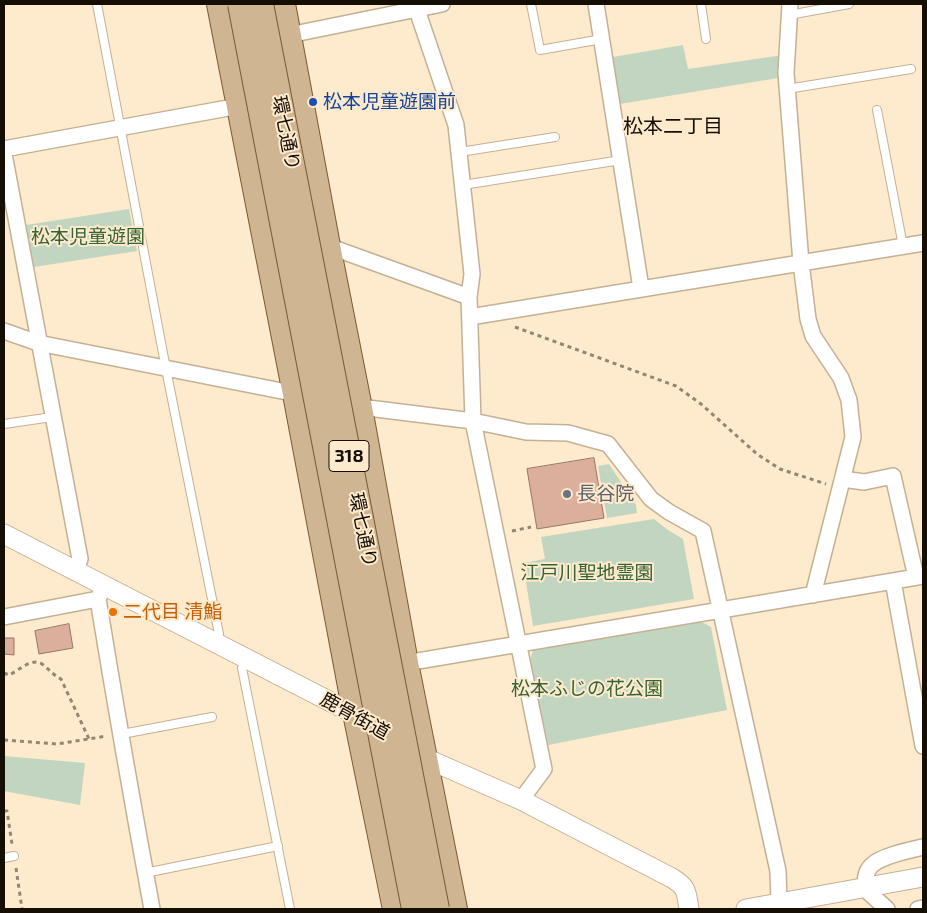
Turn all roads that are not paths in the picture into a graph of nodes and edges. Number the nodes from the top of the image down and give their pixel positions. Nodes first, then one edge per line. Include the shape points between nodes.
1 (97, 4) edge
2 (219, 4) edge
3 (240, 4) edge
4 (262, 4) edge
5 (283, 4) edge
6 (442, 4) edge
7 (531, 4) edge
8 (596, 4) edge
9 (701, 4) edge
10 (849, 4) edge
11 (415, 6) edge
12 (789, 9) edge
13 (289, 35) junction
14 (602, 39) junction
15 (706, 39) dead end
16 (912, 69) dead end
17 (787, 89) junction
18 (239, 106) junction
19 (878, 110) dead end
20 (121, 128) junction
21 (555, 137) dead end
22 (4, 149) edge
23 (460, 152) junction
24 (4, 154) edge
25 (621, 160) junction
26 (463, 185) junction
27 (923, 243) edge
28 (328, 246) junction
29 (903, 246) junction
30 (801, 263) junction
31 (641, 288) junction
32 (469, 297) junction
33 (475, 316) junction
34 (4, 332) edge
35 (38, 343) junction
36 (166, 369) junction
37 (295, 394) junction
38 (360, 408) junction
39 (52, 417) junction
40 (473, 420) junction
41 (4, 424) edge
42 (842, 484) junction
43 (4, 534) edge
44 (76, 572) junction
45 (919, 577) edge
46 (893, 581) junction
47 (101, 593) junction
48 (813, 595) junction
49 (722, 611) junction
50 (4, 618) edge
51 (216, 644) junction
52 (518, 644) junction
53 (247, 660) junction
54 (406, 663) junction
55 (355, 713) junction
56 (212, 717) dead end
57 (122, 734) junction
58 (923, 746) edge
59 (425, 758) junction
60 (521, 800) junction
61 (278, 846) junction
62 (923, 847) edge
63 (14, 856) dead end
64 (4, 858) edge
65 (145, 873) junction
66 (923, 877) edge
67 (865, 888) junction
68 (780, 906) edge
69 (923, 908) edge
70 (152, 909) edge
71 (290, 909) edge
72 (395, 909) edge
73 (414, 909) edge
74 (436, 909) edge
75 (455, 909) edge
76 (690, 909) edge
77 (746, 909) edge
78 (887, 909) edge
79 (918, 909) edge

1 - 20 lane
2 - 18 main road
3 - 73 main road, 環七通り / 318, bridge
4 - 74 main road, 環七通り / 318, bridge
5 - 13 main road
6 - 11 street
7 - 14 lane via 540,50
8 - 14 street
9 - 15 lane
10 - 12 lane
11 - 13 street
11 - 23 street via 456,126
12 - 17 street
13 - 28 main road
14 - 25 street
16 - 17 lane
17 - 30 street
18 - 20 street
18 - 37 main road
19 - 29 lane
20 - 22 street
20 - 36 lane
21 - 23 lane
23 - 26 street
24 - 35 street
25 - 26 lane
25 - 31 street
26 - 32 street via 472,274
27 - 29 street
28 - 32 street
28 - 38 main road
29 - 30 street
30 - 31 street
30 - 42 street via 813,336 841,378 849,400 853,437
31 - 33 street
32 - 33 street
33 - 40 street
34 - 35 street
35 - 36 street
35 - 39 street
36 - 37 street
36 - 51 lane via 219,634
37 - 38 street
37 - 55 main road
38 - 40 street
38 - 54 main road
39 - 41 lane
39 - 44 street via 80,559
40 - 49 street via 526,432 568,433 608,444 651,499 703,531
40 - 52 street
42 - 45 street via 893,476
42 - 48 street
43 - 44 street, 鹿骨街道
44 - 47 street, 鹿骨街道
45 - 46 street
46 - 48 street
46 - 58 street
47 - 50 street
47 - 51 street, 鹿骨街道
47 - 57 street via 114,698
48 - 49 street
49 - 52 street
49 - 68 street via 778,871
51 - 53 street, 鹿骨街道
52 - 54 street
52 - 60 street via 544,769
53 - 55 street, 鹿骨街道
53 - 61 lane via 242,668
54 - 59 main road
55 - 59 street, 鹿骨街道
55 - 72 main road
56 - 57 lane
57 - 65 street
59 - 60 street, 鹿骨街道
59 - 75 main road
60 - 76 street, 鹿骨街道 via 682,884
61 - 65 lane
61 - 71 lane
62 - 67 street via 896,853 871,865 865,876
63 - 64 lane
65 - 70 street
66 - 67 street
67 - 68 street
67 - 78 street
68 - 77 street
69 - 79 street

